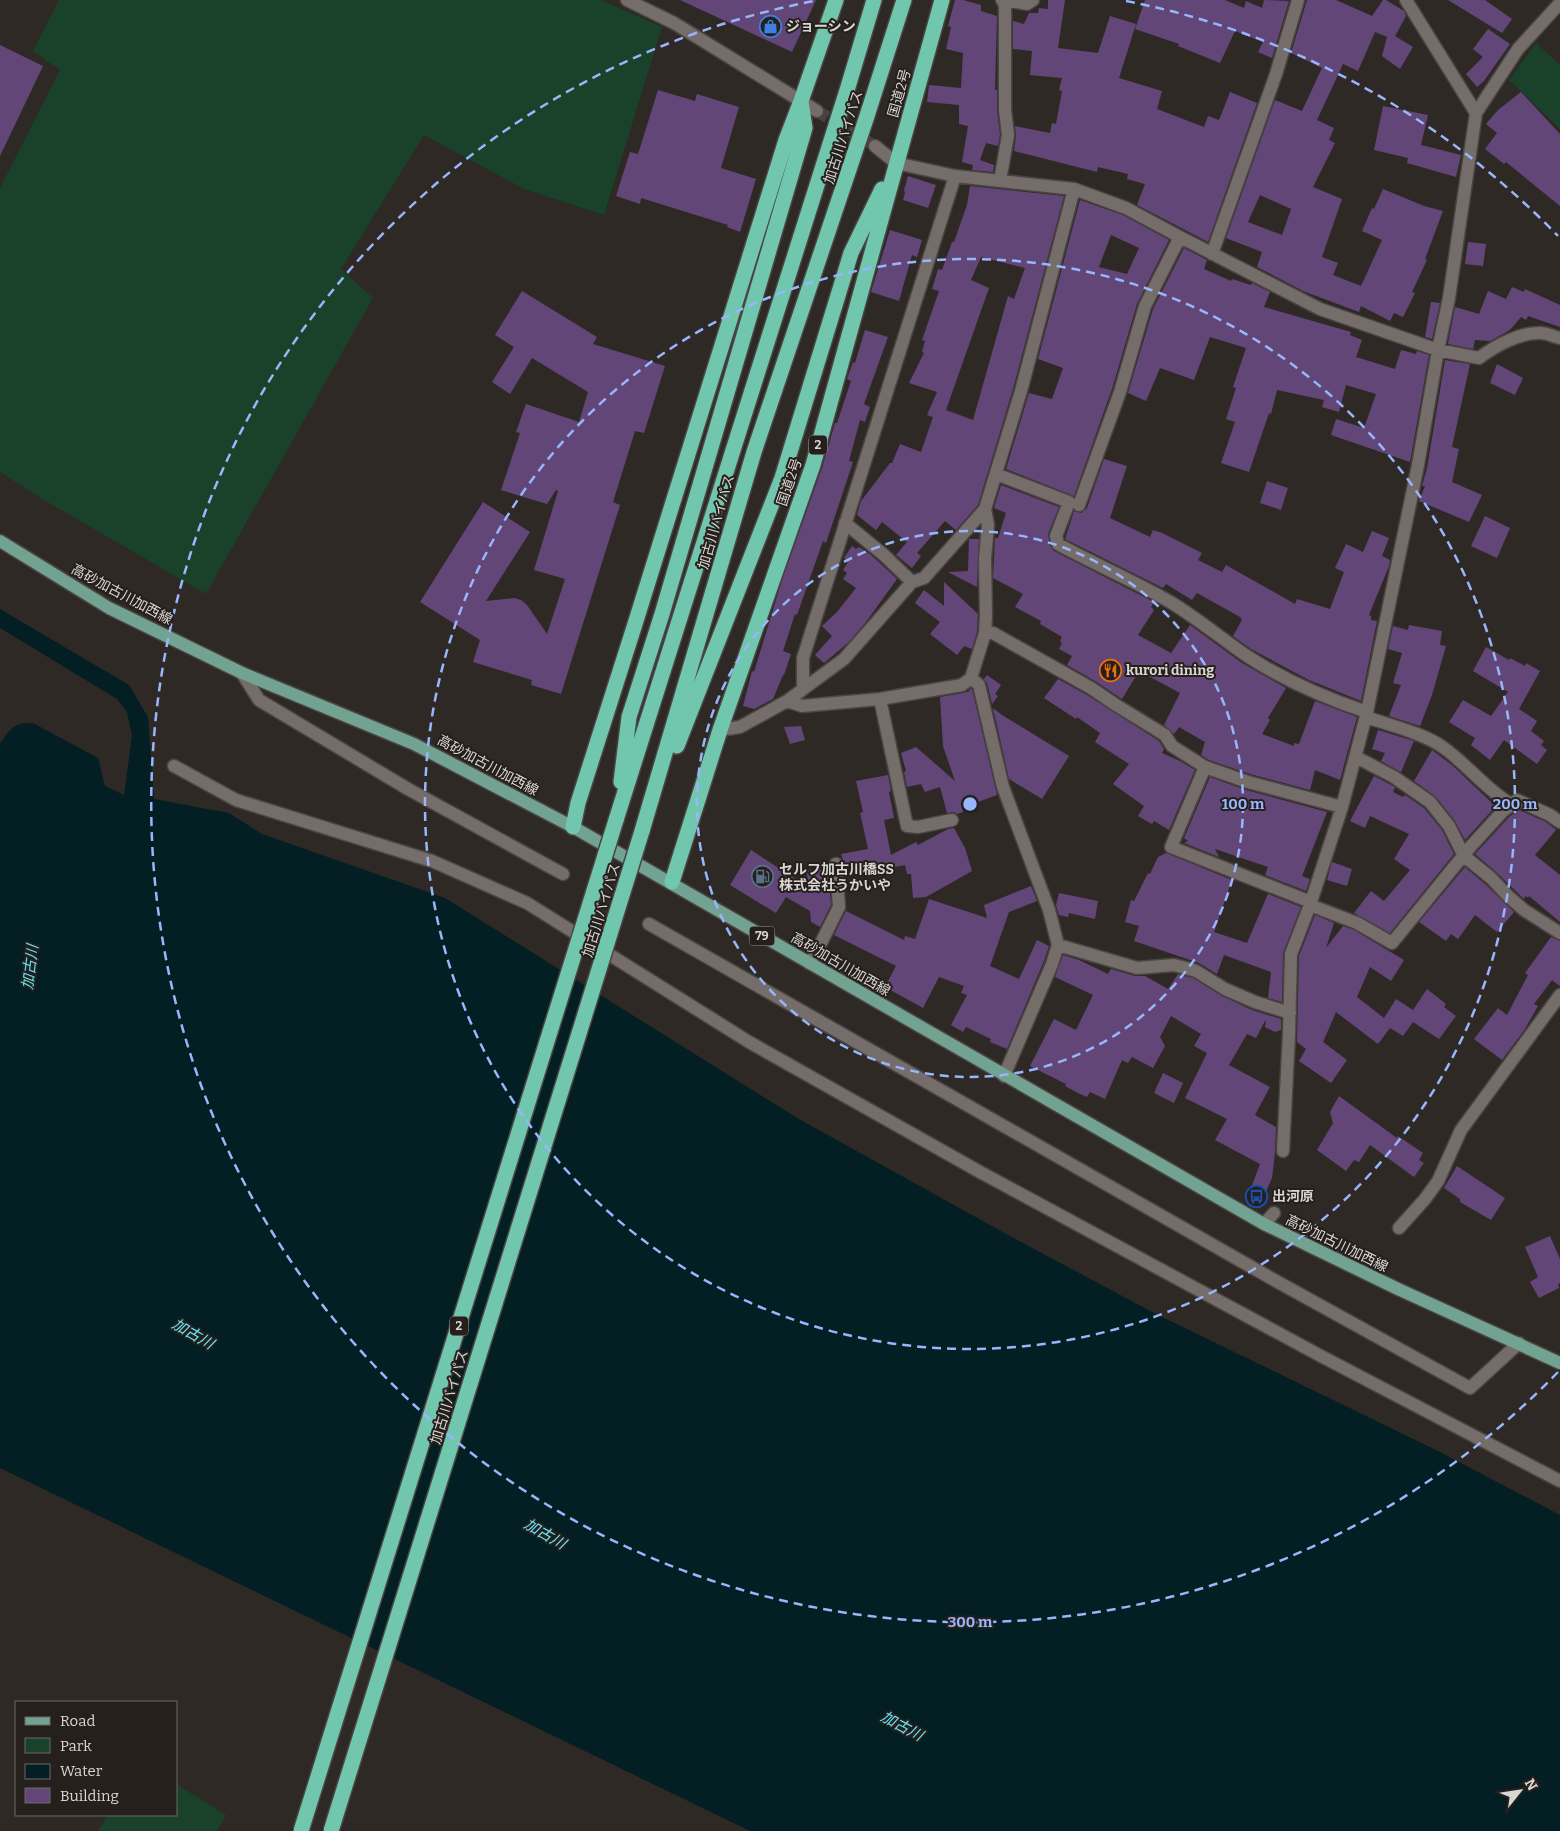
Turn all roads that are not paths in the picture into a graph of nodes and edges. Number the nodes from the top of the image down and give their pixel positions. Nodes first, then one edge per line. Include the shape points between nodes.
1 (626, 0) edge
2 (836, 0) edge
3 (874, 0) edge
4 (904, 0) edge
5 (942, 0) edge
6 (1002, 0) edge
7 (1006, 0) edge
8 (1033, 0) edge
9 (1298, 0) edge
10 (1406, 0) edge
11 (1560, 3) edge
12 (801, 101) junction
13 (817, 111) tunnel mouth
14 (1476, 113) junction
15 (875, 146) tunnel mouth
16 (896, 163) junction
17 (955, 176) junction
18 (1000, 180) junction
19 (1074, 189) junction
20 (1180, 237) junction
21 (1212, 254) junction
22 (1560, 338) edge
23 (1438, 350) junction
24 (996, 474) junction
25 (1079, 506) dead end
26 (985, 509) junction
27 (845, 523) junction
28 (0, 541) edge
29 (912, 582) junction
30 (984, 632) junction
31 (242, 673) junction
32 (971, 678) junction
33 (804, 688) junction
34 (880, 699) junction
35 (787, 701) junction
36 (1367, 714) junction
37 (720, 730) junction
38 (1356, 757) junction
39 (174, 766) dead end
40 (1205, 767) junction
41 (1512, 804) junction
42 (1342, 807) junction
43 (616, 820) junction
44 (952, 820) dead end
45 (1560, 822) edge
46 (573, 827) junction
47 (642, 832) junction
48 (1464, 856) junction
49 (836, 864) dead end
50 (562, 874) dead end
51 (672, 882) junction
52 (1310, 904) junction
53 (649, 924) dead end
54 (1560, 934) edge
55 (1058, 946) junction
56 (809, 963) junction
57 (1560, 995) edge
58 (1290, 1013) junction
59 (1004, 1076) junction
60 (1283, 1151) dead end
61 (1274, 1213) dead end
62 (1264, 1224) junction
63 (1399, 1228) dead end
64 (1519, 1343) junction
65 (1560, 1362) edge
66 (1560, 1481) edge
67 (301, 1831) edge
68 (331, 1831) edge

1 - 12 street via 674,23
2 - 12 highway
3 - 43 highway, 加古川バイパス / 2
4 - 47 highway, 加古川バイパス / 2 via 754,452
5 - 16 highway, 国道2号 / 2
6 - 18 street via 1005,5 1008,135
7 - 8 street via 1027,4
9 - 21 street via 1276,74
10 - 14 street
11 - 14 street via 1518,49
12 - 13 street
12 - 43 highway via 805,128 629,717
12 - 46 highway via 786,140
14 - 23 street via 1449,298
15 - 16 street
16 - 17 street
16 - 37 highway, 国道2号 / 2 via 813,465
16 - 47 highway via 851,253 782,478
17 - 18 street
17 - 27 street
18 - 19 street
19 - 20 street via 1126,208
19 - 24 street
20 - 21 street
20 - 25 street via 1145,306 1120,392
21 - 23 street via 1320,309
22 - 23 street via 1542,333 1523,336 1479,358
23 - 36 street
24 - 26 street
24 - 36 street via 1069,502 1056,536 1058,544 1174,604 1249,657 1292,681
26 - 29 street via 924,578
26 - 30 street via 988,525
27 - 29 street
27 - 33 street via 803,658
28 - 31 main road, 高砂加古川加西線 / 79 via 109,608
29 - 33 street via 844,659
30 - 32 street
30 - 40 street via 992,632 1091,688 1165,735 1172,746
31 - 46 main road, 高砂加古川加西線 / 79 via 414,744
31 - 50 street via 259,700 408,789
32 - 34 street via 962,685
32 - 55 street via 979,685 1004,788 1049,910
33 - 35 street
34 - 35 street via 802,706
34 - 44 street via 907,826
35 - 37 street via 740,727
36 - 38 street
36 - 41 street via 1443,746 1496,795
37 - 51 highway, 国道2号 / 2
38 - 42 street
38 - 48 street via 1394,777 1430,802 1449,826
39 - 66 street via 236,800 432,861 527,904 749,1042 980,1172 1310,1351
40 - 42 street
40 - 52 street via 1171,847
41 - 45 street via 1517,800
41 - 48 street
42 - 52 street
43 - 67 highway, 加古川バイパス / 2, bridge
46 - 51 main road, 高砂加古川加西線 / 79
47 - 68 highway, 加古川バイパス / 2, bridge
48 - 52 street via 1392,943 1357,922
48 - 54 street via 1524,910
49 - 56 street via 838,908
51 - 56 main road, 高砂加古川加西線 / 79
52 - 58 street via 1291,954
53 - 64 street via 1267,1277 1470,1388
55 - 58 street via 1137,968 1174,965 1186,968 1232,993
55 - 59 street
56 - 59 main road, 高砂加古川加西線 / 79
57 - 63 street via 1460,1130 1438,1181
58 - 60 street
59 - 62 main road, 高砂加古川加西線 / 79
61 - 62 street
62 - 64 main road, 高砂加古川加西線 / 79 via 1398,1290
64 - 65 main road, 高砂加古川加西線 / 79

